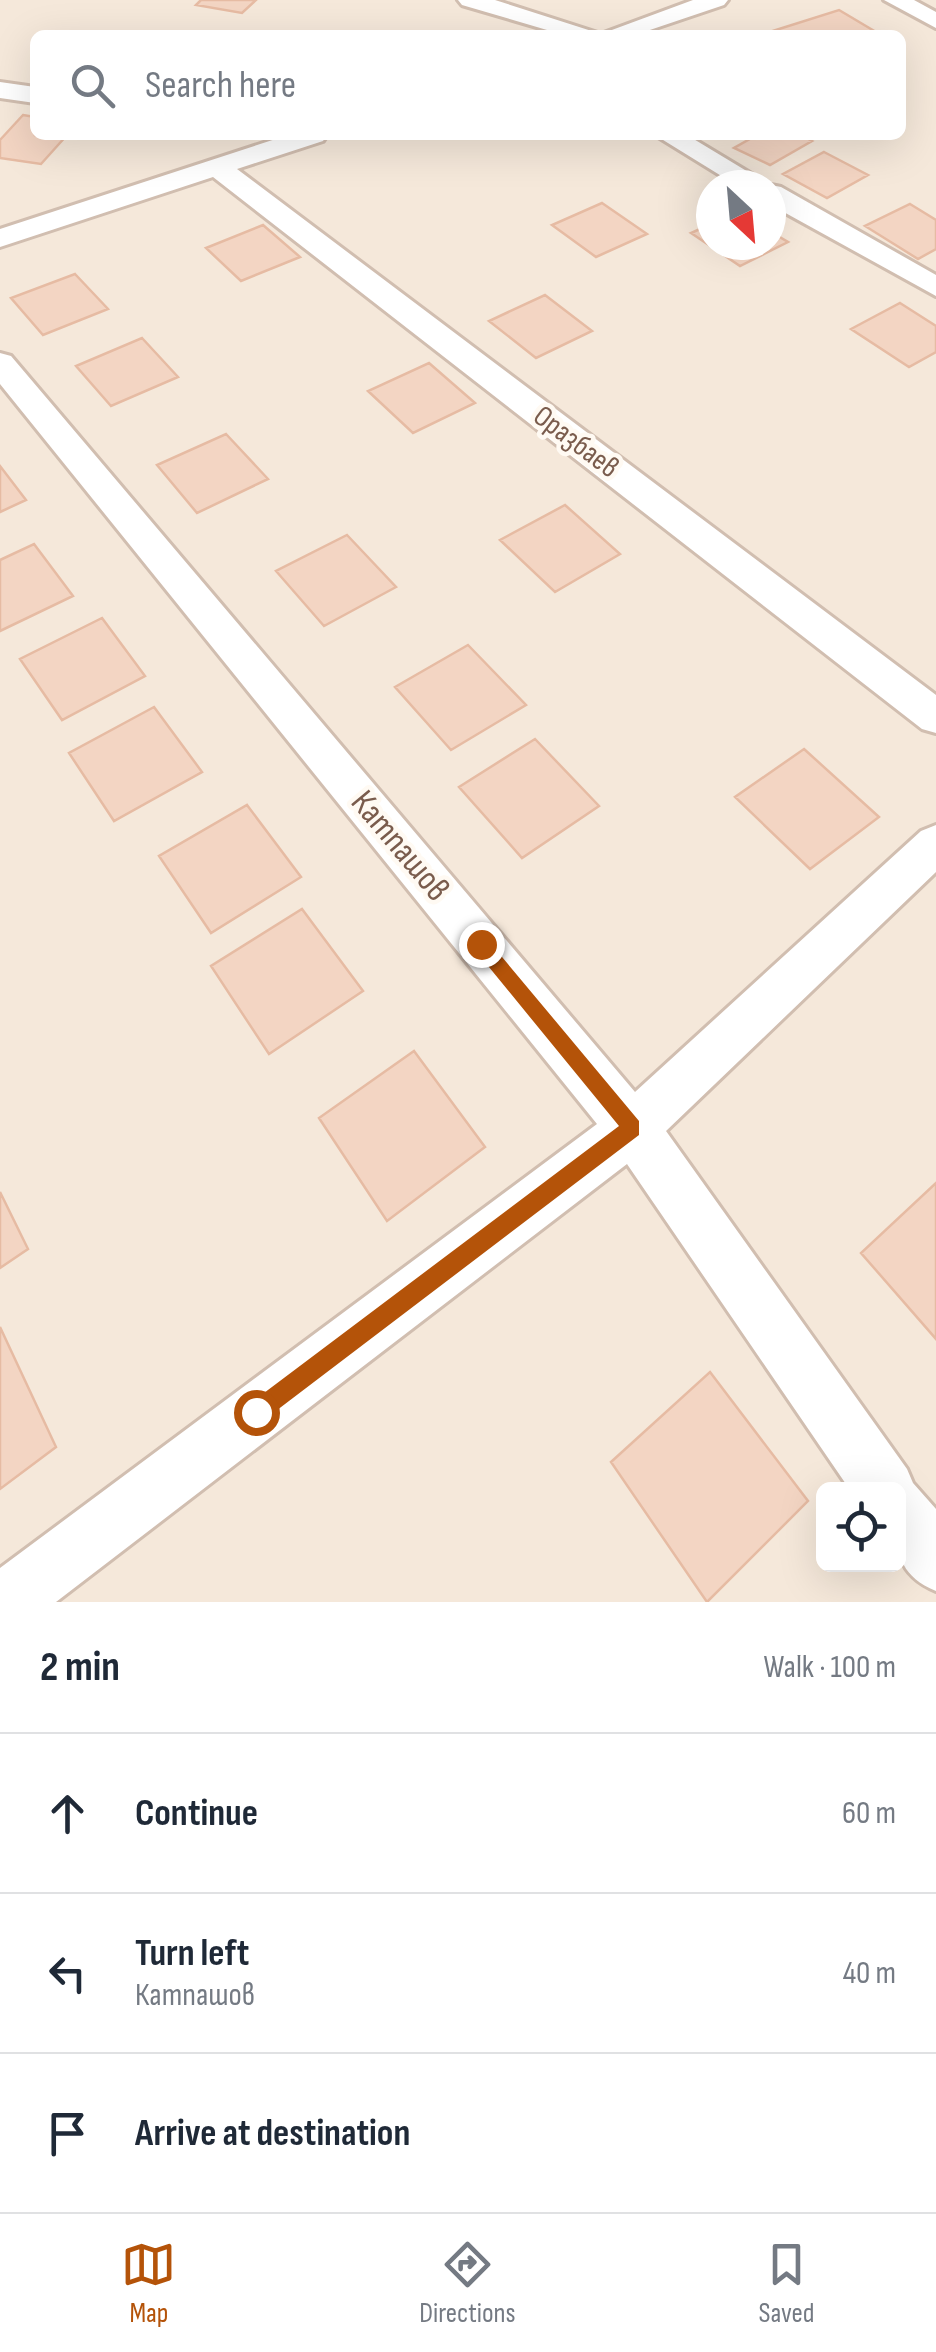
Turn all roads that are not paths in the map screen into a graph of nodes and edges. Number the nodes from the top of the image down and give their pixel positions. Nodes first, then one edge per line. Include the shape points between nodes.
1 (470, 0) edge
2 (716, 0) edge
3 (896, 0) edge
4 (936, 20) edge
5 (573, 30) edge
6 (627, 30) edge
7 (0, 90) edge
8 (30, 94) edge
9 (298, 140) edge
10 (677, 140) edge
11 (216, 151) edge
12 (730, 170) edge
13 (786, 202) edge
14 (0, 238) edge
15 (936, 287) edge
16 (0, 363) edge
17 (936, 717) edge
18 (936, 844) edge
19 (632, 1128) junction
20 (880, 1482) edge
21 (906, 1519) edge
22 (936, 1561) edge
23 (6, 1602) edge

1 - 5 street
2 - 6 street
3 - 4 street
7 - 8 street
9 - 11 street via 261,152
10 - 12 street
11 - 14 street
11 - 17 street, Оразбаев
13 - 15 street
16 - 19 street, Катпашов
18 - 19 street
19 - 20 street, Катпашов
19 - 23 street
21 - 22 street

